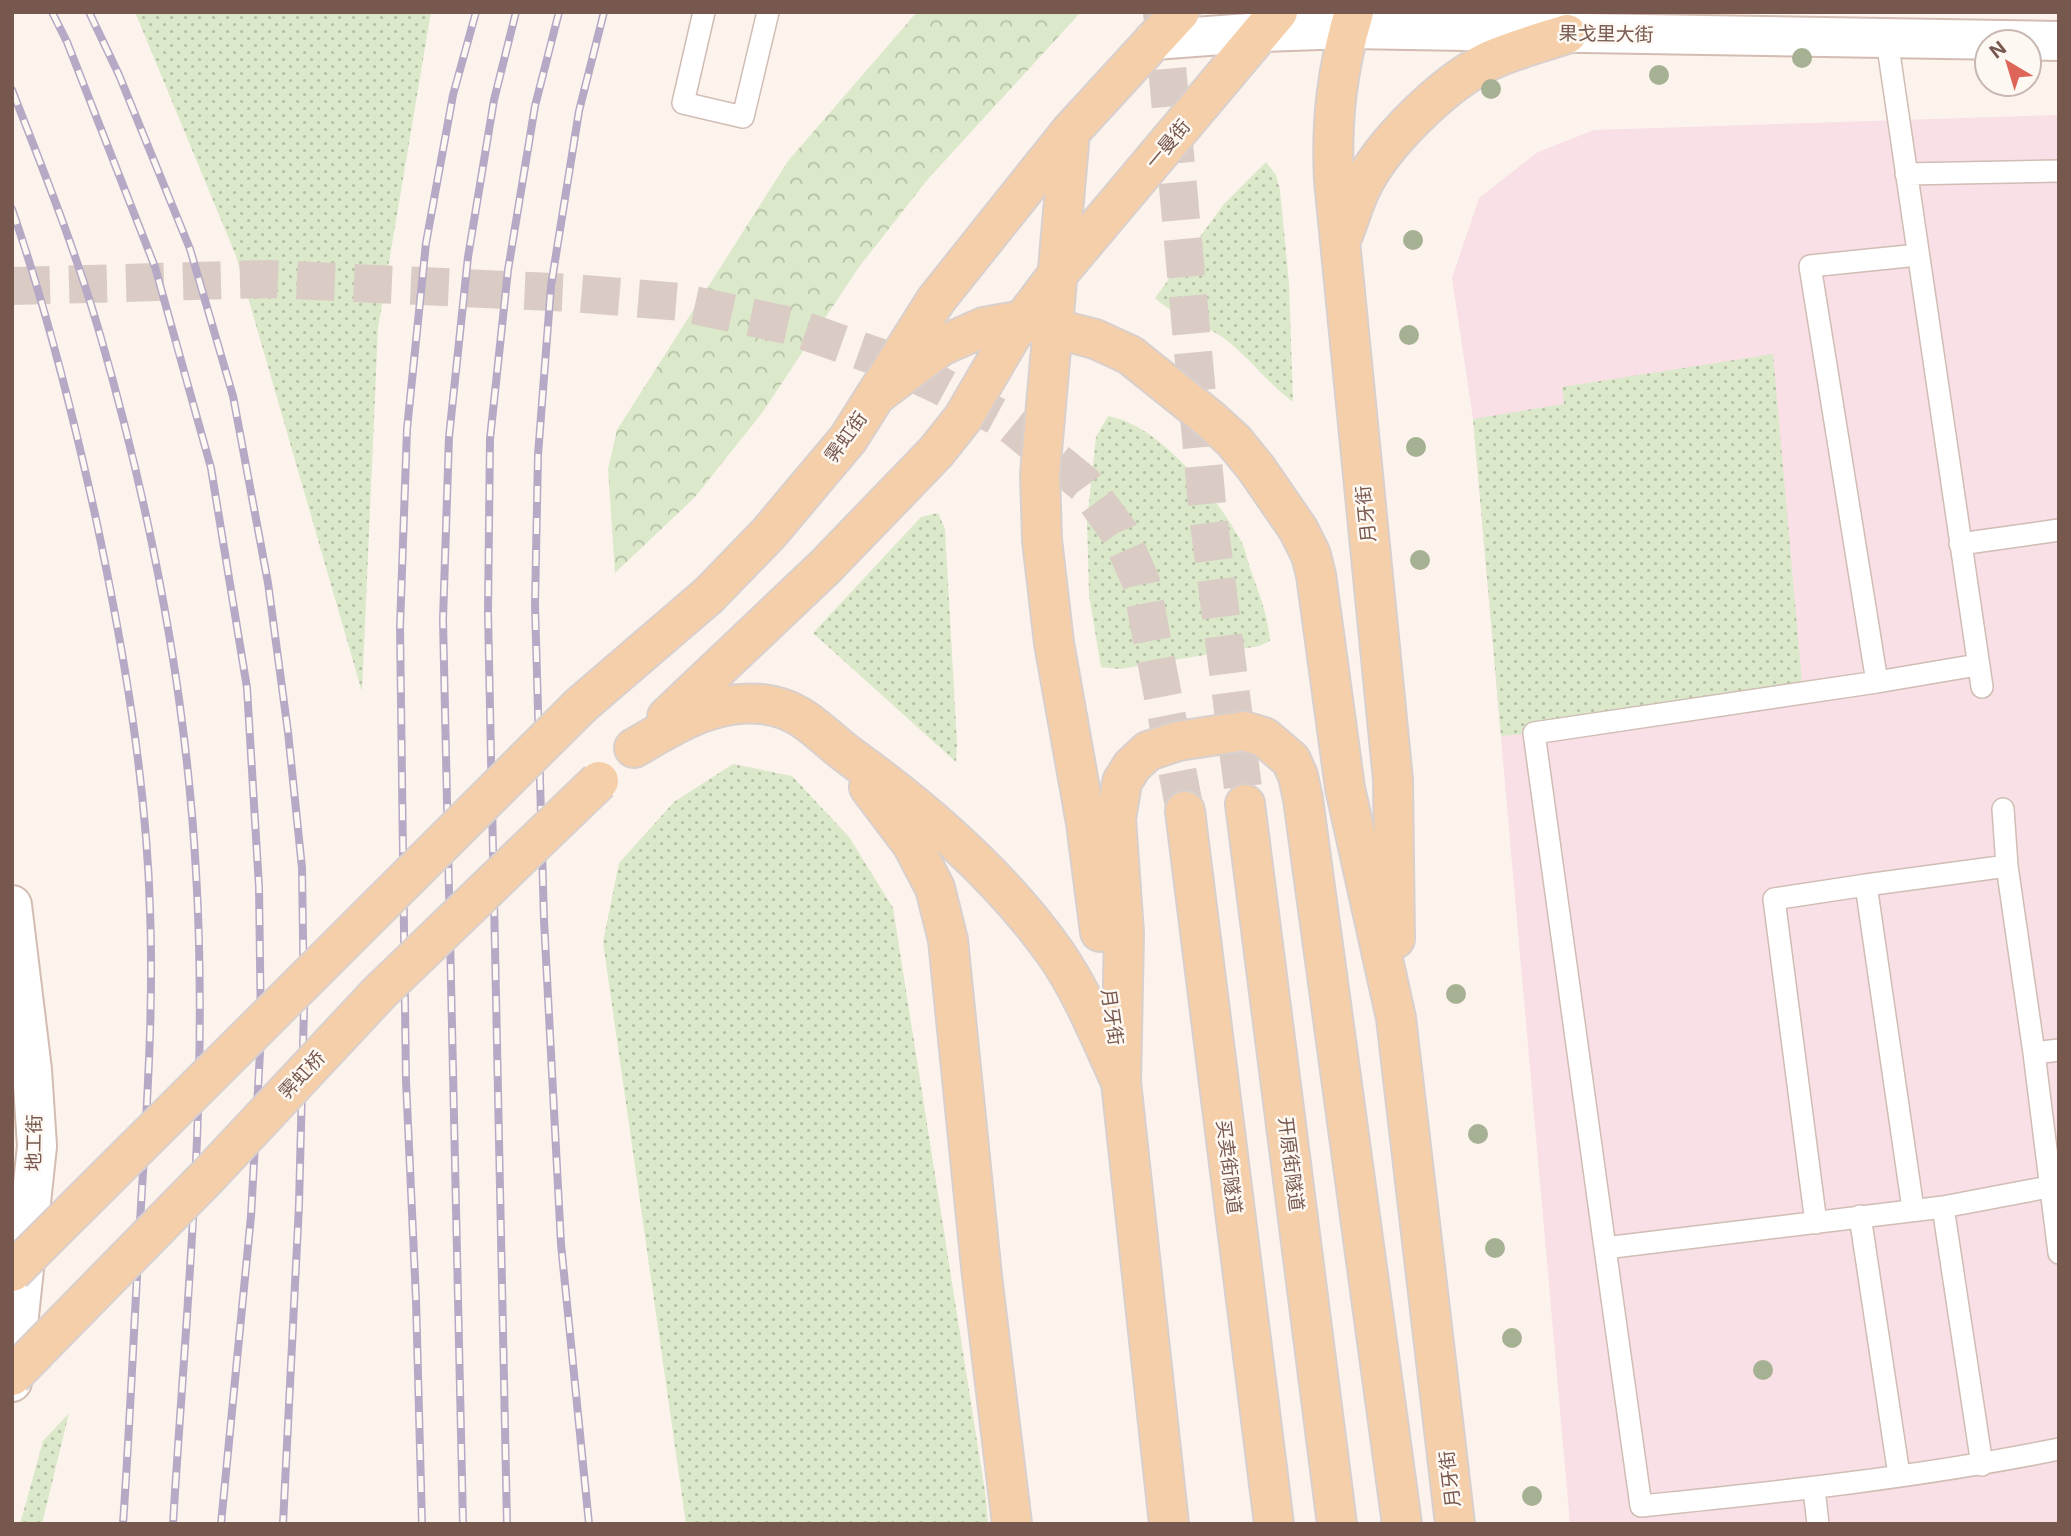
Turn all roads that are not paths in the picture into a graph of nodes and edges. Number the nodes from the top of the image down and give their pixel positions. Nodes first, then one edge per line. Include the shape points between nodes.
1 (704, 12) edge
2 (768, 12) edge
3 (1180, 12) edge
4 (1351, 21) edge
5 (1270, 22) edge
6 (1567, 34) junction
7 (1154, 40) junction
8 (1888, 40) junction
9 (2059, 41) edge
10 (1070, 132) junction
11 (2059, 171) edge
12 (1906, 174) junction
13 (1340, 244) junction
14 (1918, 255) junction
15 (1057, 275) junction
16 (1037, 324) junction
17 (874, 396) junction
18 (2059, 530) edge
19 (1960, 544) junction
20 (1978, 665) junction
21 (1877, 682) junction
22 (1982, 687) dead end
23 (829, 741) junction
24 (634, 748) junction
25 (1245, 804) tunnel mouth
26 (2003, 809) dead end
27 (1185, 811) tunnel mouth
28 (2007, 866) junction
29 (1866, 885) junction
30 (12, 905) edge
31 (1396, 1018) junction
32 (2059, 1050) edge
33 (2034, 1053) junction
34 (1121, 1082) junction
35 (2055, 1186) edge
36 (1943, 1207) junction
37 (1913, 1209) junction
38 (1860, 1216) junction
39 (1816, 1223) junction
40 (1605, 1248) junction
41 (2059, 1253) edge
42 (12, 1272) edge
43 (12, 1376) edge
44 (12, 1382) edge
45 (2059, 1450) edge
46 (1982, 1465) junction
47 (1899, 1475) junction
48 (1814, 1489) junction
49 (1642, 1515) edge
50 (1012, 1524) edge
51 (1169, 1524) edge
52 (1274, 1524) edge
53 (1337, 1524) edge
54 (1402, 1524) edge
55 (1455, 1524) edge
56 (1818, 1524) edge

1 - 2 lane via 683,103 743,117
3 - 7 main road
4 - 5 main road, 果戈里大街
4 - 6 main road, 果戈里大街
4 - 13 main road, 月牙街 via 1339,71 1332,135
5 - 7 main road, 果戈里大街
5 - 15 main road, 一曼街
6 - 8 main road, 果戈里大街
6 - 13 main road via 1489,61 1426,108 1374,166
7 - 10 main road
8 - 9 main road, 果戈里大街
8 - 12 lane
10 - 15 main road, 月牙街
10 - 17 main road, 霁虹街 via 936,300
11 - 12 lane
12 - 14 lane
13 - 31 main road, 月牙街 via 1393,780
14 - 19 lane
14 - 21 lane via 1810,266
15 - 16 main road, 月牙街
16 - 17 main road, 月牙街 via 984,327 941,346
16 - 24 main road via 1011,336 963,418 936,452 816,576
16 - 31 main road, 月牙街 via 1096,339 1130,355 1234,441 1298,529 1316,575 1345,788
16 - 34 main road, 月牙街 via 1042,540
17 - 42 main road, 霁虹街, bridge via 848,439 769,533 709,595 581,705
18 - 19 lane
19 - 20 lane
20 - 21 lane
20 - 22 lane
21 - 40 lane via 1534,733
23 - 24 main road, 月牙街 via 789,709 736,704 706,709
23 - 34 main road, 月牙街 via 907,798 1012,900 1057,955
23 - 50 main road via 912,844 935,888 948,940
24 - 43 main road, 霁虹桥, bridge via 379,993
25 - 53 main road, 开原街隧道
26 - 28 lane
27 - 52 main road, 买卖街隧道
28 - 29 lane
28 - 33 lane
29 - 37 lane
29 - 39 lane via 1774,899
30 - 44 main road, 地工街 via 37,1146
31 - 55 main road, 月牙街
32 - 33 lane
33 - 35 lane
34 - 51 main road, 月牙街
34 - 54 main road via 1124,933 1116,819 1122,782 1149,751 1178,741 1244,731 1264,737 1292,760 1303,799
35 - 36 lane
35 - 41 lane
36 - 37 lane
36 - 46 lane
37 - 38 lane
38 - 39 lane
38 - 47 lane
39 - 40 lane
40 - 49 lane
45 - 46 lane
46 - 47 lane
47 - 48 lane
48 - 49 lane
48 - 56 lane

